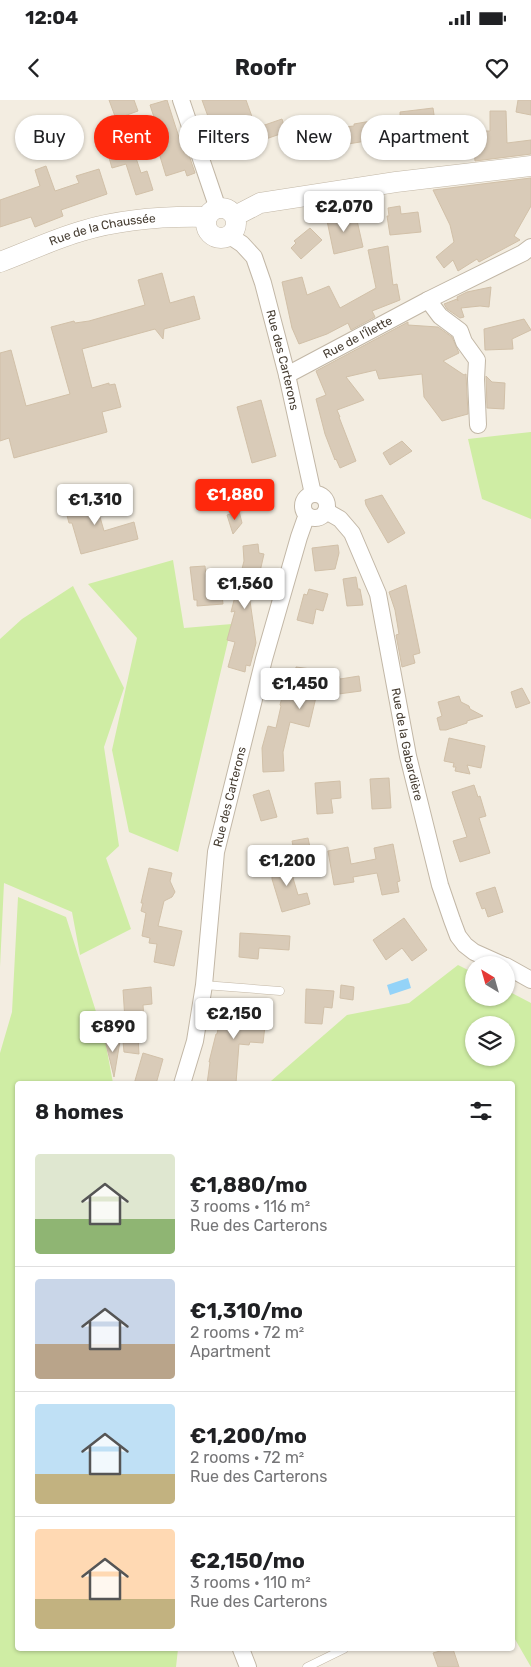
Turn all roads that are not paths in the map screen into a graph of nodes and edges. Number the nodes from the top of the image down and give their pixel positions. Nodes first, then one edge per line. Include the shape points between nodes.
1 (181, 100) edge
2 (531, 166) edge
3 (211, 213) junction
4 (235, 216) junction
5 (230, 236) junction
6 (531, 247) edge
7 (0, 262) edge
8 (428, 300) junction
9 (287, 375) junction
10 (478, 425) dead end
11 (313, 494) junction
12 (326, 512) junction
13 (309, 517) junction
14 (483, 956) edge
15 (515, 971) edge
16 (531, 980) edge
17 (204, 985) junction
18 (280, 991) dead end
19 (183, 1081) edge
20 (242, 1651) edge
21 (340, 1651) edge
22 (248, 1667) edge
23 (307, 1667) edge

1 - 3 street via 214,200
2 - 4 street via 260,203
3 - 4 street via 223,208
3 - 5 street via 206,223 207,230 218,238
3 - 7 street, Rue de la Chaussée via 101,226
4 - 5 street via 236,227
5 - 9 street, Rue des Carterons via 254,257
6 - 8 street, Rue de l'Îlette
8 - 9 street, Rue de l'Îlette
8 - 10 street via 440,316 460,331 478,360
9 - 11 street, Rue des Carterons
11 - 12 street via 324,497 328,504
11 - 13 street via 306,498 303,506
12 - 13 street via 320,518
12 - 14 street, Rue de la Gabardière via 340,519 352,533 378,594 408,756 440,885 458,936 465,945
13 - 17 street, Rue des Carterons via 299,537 264,659 216,852
15 - 16 street
17 - 18 lane
17 - 19 street, Rue des Carterons via 195,1041
20 - 22 street
21 - 23 lane

